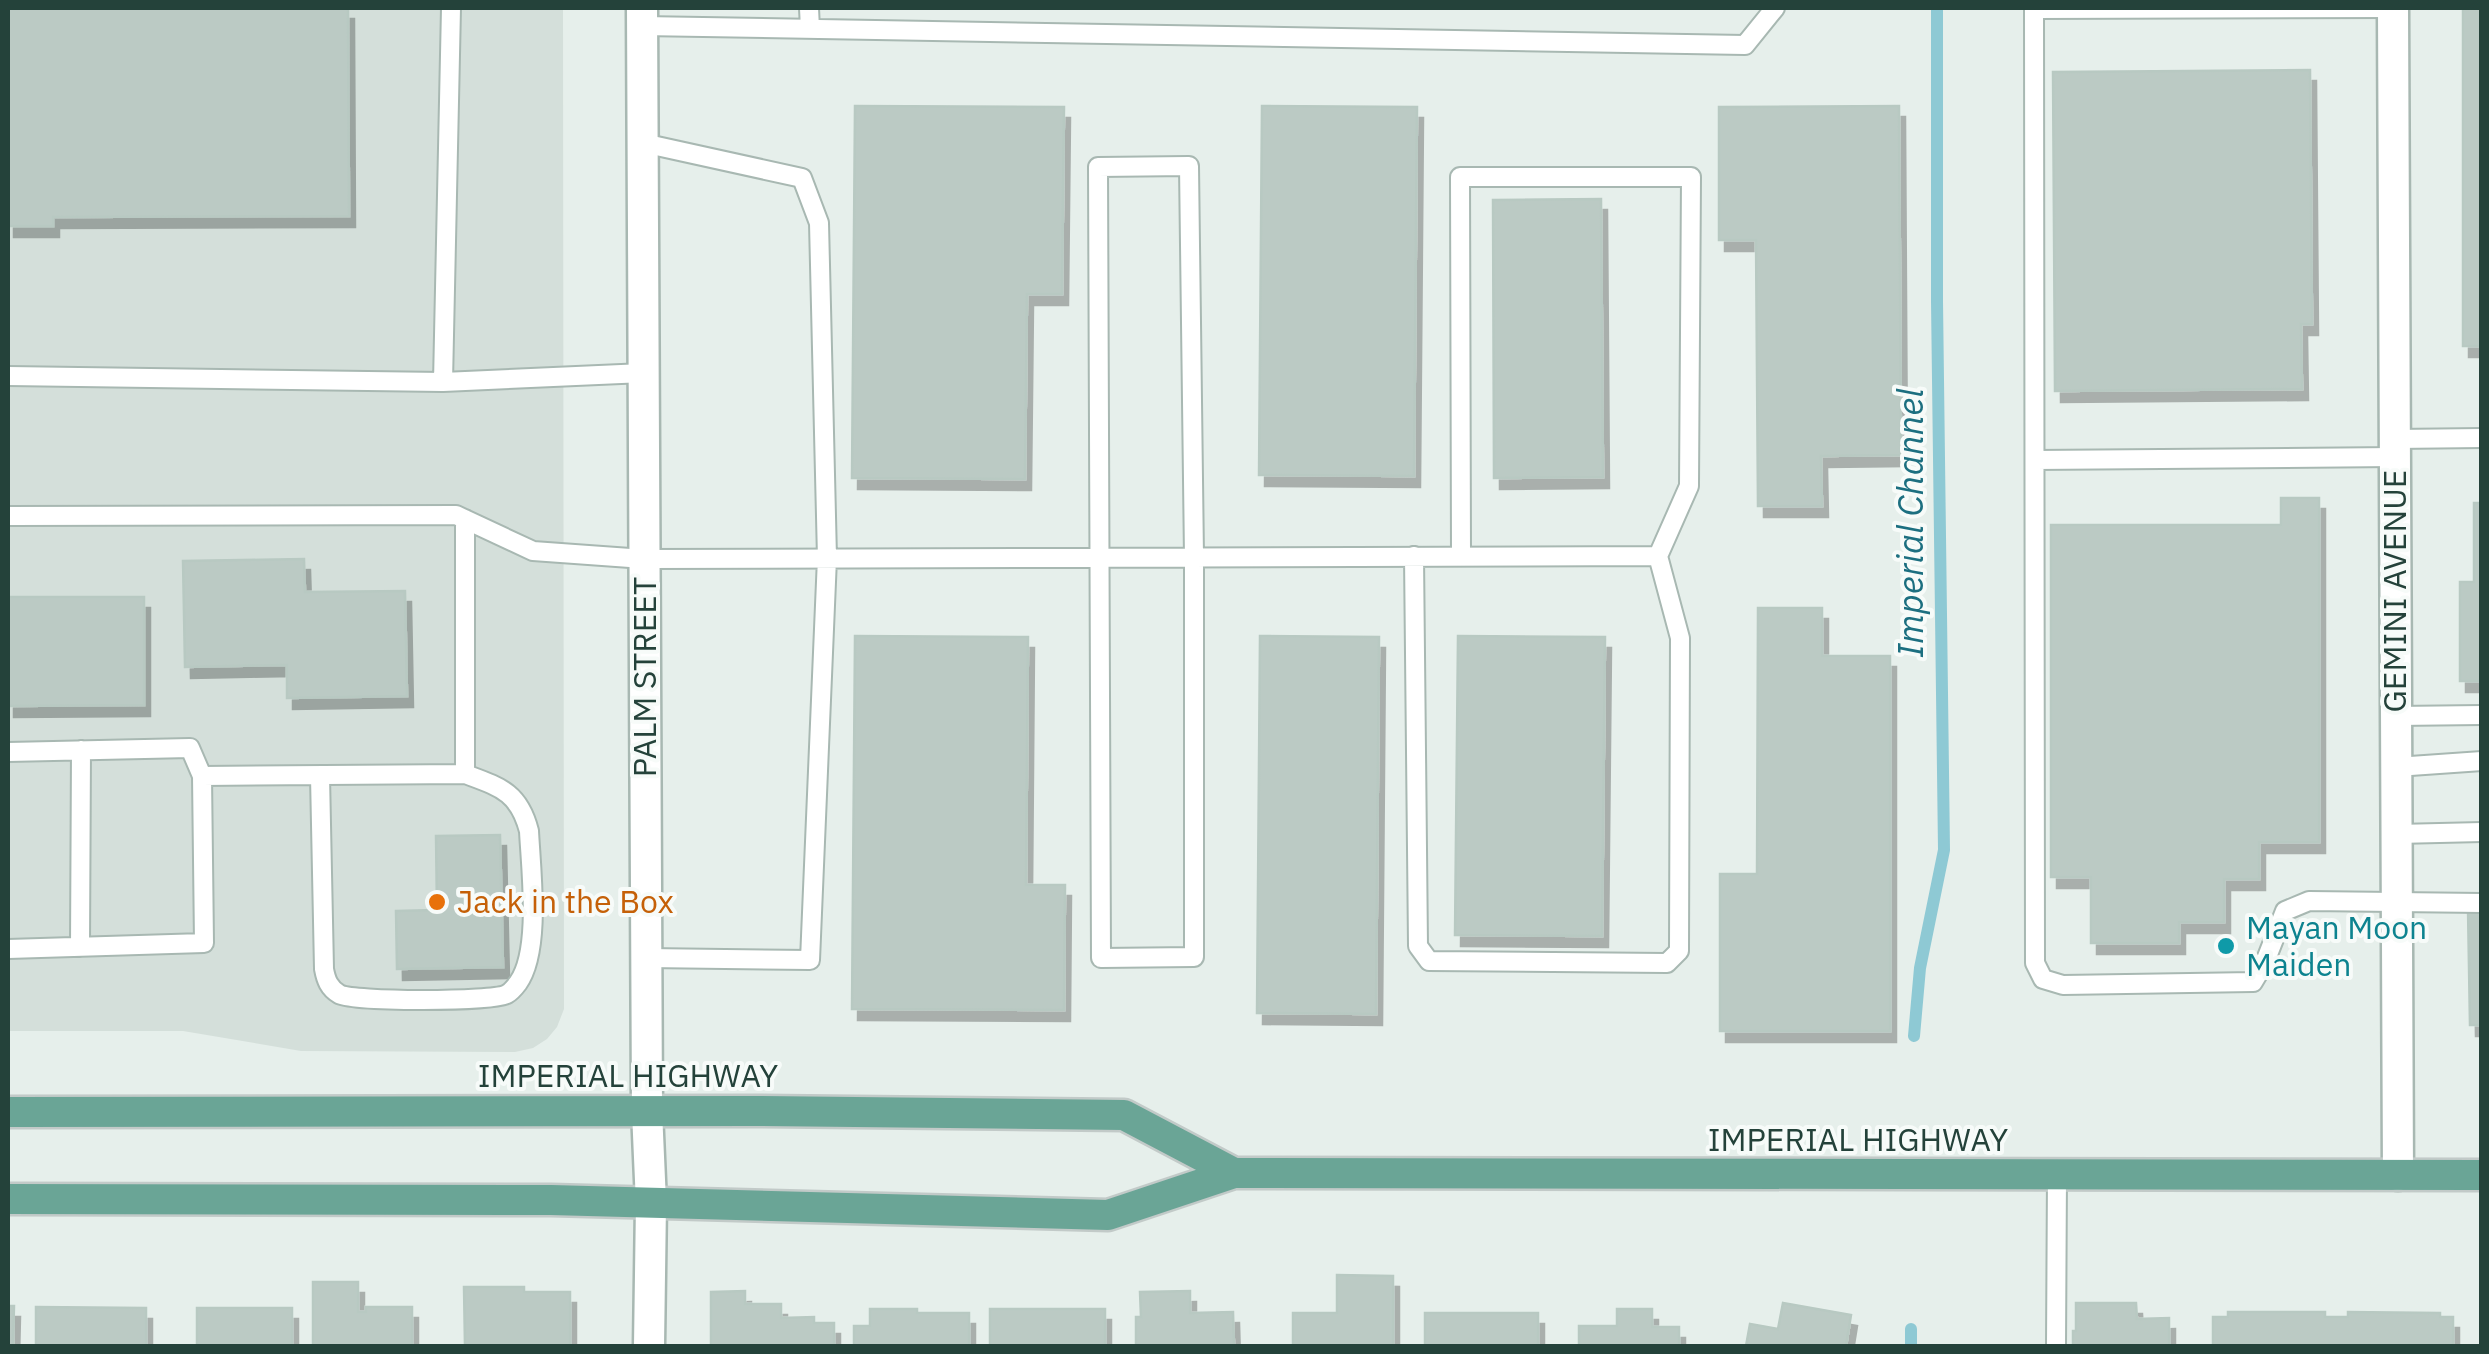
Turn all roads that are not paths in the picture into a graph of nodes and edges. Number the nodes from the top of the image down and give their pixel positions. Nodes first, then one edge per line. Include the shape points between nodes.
1 (451, 8) edge
2 (810, 8) edge
3 (1775, 8) edge
4 (2034, 8) edge
5 (2393, 8) edge
6 (642, 17) edge
7 (810, 29) junction
8 (643, 143) junction
9 (644, 373) junction
10 (8, 376) edge
11 (442, 382) junction
12 (2482, 438) edge
13 (2394, 448) junction
14 (2035, 460) junction
15 (8, 516) edge
16 (466, 520) junction
17 (1414, 556) junction
18 (1461, 556) junction
19 (1658, 556) junction
20 (1194, 557) junction
21 (827, 558) junction
22 (1099, 558) junction
23 (644, 559) junction
24 (2482, 715) edge
25 (2396, 716) junction
26 (81, 750) junction
27 (8, 752) edge
28 (2482, 761) edge
29 (2396, 767) junction
30 (465, 774) junction
31 (202, 776) junction
32 (320, 776) junction
33 (2482, 832) edge
34 (2397, 834) junction
35 (2397, 902) junction
36 (2482, 903) edge
37 (80, 947) junction
38 (8, 949) edge
39 (646, 958) junction
40 (647, 1110) junction
41 (8, 1112) edge
42 (1234, 1173) junction
43 (2398, 1175) junction
44 (2482, 1175) edge
45 (2057, 1176) junction
46 (8, 1199) edge
47 (652, 1203) junction
48 (650, 1346) edge
49 (2056, 1346) edge

1 - 11 lane
2 - 7 lane
3 - 7 lane via 1745,44
4 - 5 lane
4 - 14 lane
5 - 13 street, GEMINI AVENUE
6 - 7 lane
6 - 8 street, PALM STREET
8 - 9 street, PALM STREET
8 - 21 lane via 802,178 819,223
9 - 11 lane
9 - 23 street, PALM STREET
10 - 11 lane
12 - 13 lane
13 - 14 lane
13 - 25 street, GEMINI AVENUE
14 - 35 lane via 2035,964 2043,979 2063,985 2252,982 2285,911 2309,900
15 - 16 lane
16 - 23 lane via 534,550
16 - 30 lane
17 - 18 lane
17 - 19 lane via 1418,946 1429,961 1667,963 1678,951 1680,638
17 - 20 lane
18 - 19 lane
18 - 19 lane via 1460,177 1691,177 1689,486
20 - 22 lane
20 - 22 lane via 1189,166 1098,167
20 - 22 lane via 1194,957 1101,958
21 - 22 lane
21 - 23 lane
21 - 39 lane via 810,960
23 - 39 street, PALM STREET
24 - 25 lane
25 - 29 street, GEMINI AVENUE
26 - 27 lane
26 - 31 lane via 190,748
26 - 37 lane
28 - 29 lane
29 - 34 street, GEMINI AVENUE
30 - 32 lane
30 - 32 lane via 512,795 528,831 531,954 518,984 486,999 353,998 326,983
31 - 32 lane
31 - 37 lane via 204,943
33 - 34 lane
34 - 35 street, GEMINI AVENUE
35 - 36 lane
35 - 43 street, GEMINI AVENUE
37 - 38 lane
39 - 40 street, PALM STREET
40 - 41 main road, IMPERIAL HIGHWAY
40 - 42 main road, IMPERIAL HIGHWAY via 1124,1115
40 - 47 street, PALM STREET
42 - 45 main road, IMPERIAL HIGHWAY
42 - 47 main road, IMPERIAL HIGHWAY via 1108,1214
43 - 44 main road, IMPERIAL HIGHWAY
43 - 45 main road, IMPERIAL HIGHWAY
45 - 49 lane
46 - 47 main road, IMPERIAL HIGHWAY
47 - 48 street, PALM STREET

